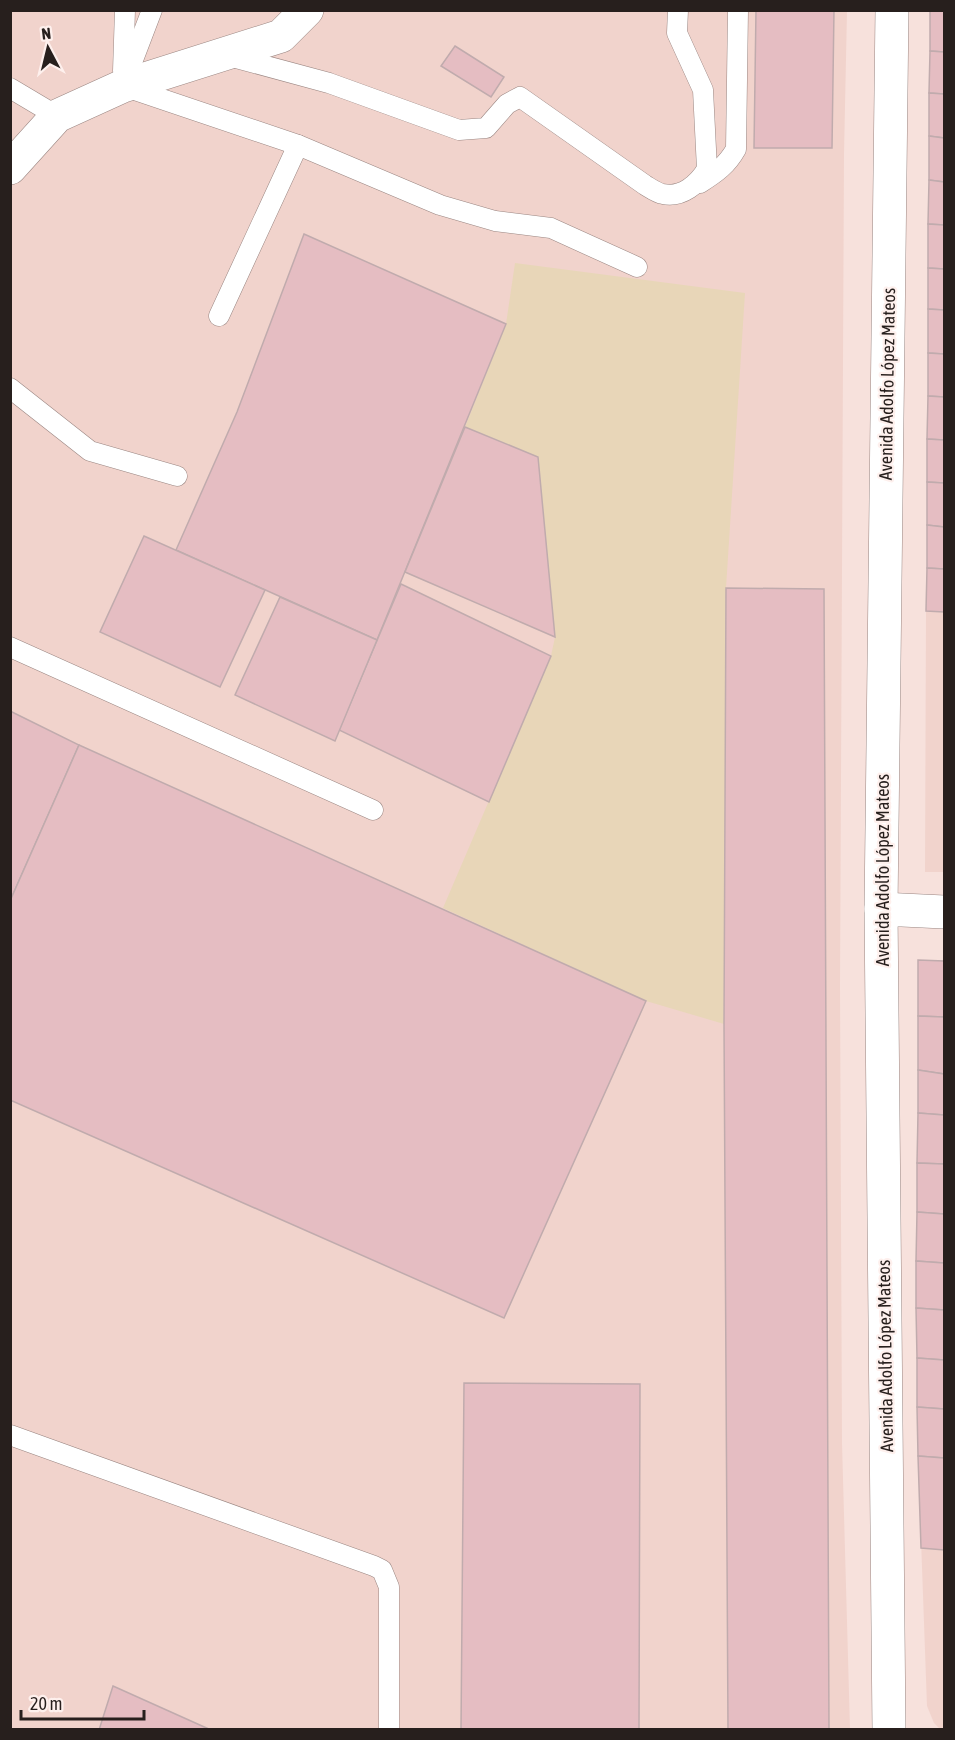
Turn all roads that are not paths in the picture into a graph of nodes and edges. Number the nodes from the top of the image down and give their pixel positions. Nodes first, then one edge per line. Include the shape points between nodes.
1 (125, 10) edge
2 (152, 10) edge
3 (307, 10) edge
4 (678, 10) edge
5 (738, 10) edge
6 (892, 10) edge
7 (223, 55) junction
8 (123, 86) junction
9 (10, 88) edge
10 (57, 116) junction
11 (298, 145) junction
12 (10, 168) edge
13 (693, 187) junction
14 (637, 267) dead end
15 (219, 316) dead end
16 (10, 388) edge
17 (177, 476) dead end
18 (10, 647) edge
19 (373, 810) dead end
20 (881, 909) junction
21 (945, 912) edge
22 (10, 1435) edge
23 (390, 1730) edge
24 (889, 1730) edge

1 - 8 lane
2 - 8 lane
3 - 7 street via 281,36
4 - 13 lane via 677,33 703,90 707,169
5 - 13 lane via 736,149 728,163
6 - 20 street, Avenida Adolfo López Mateos
7 - 8 street
7 - 13 lane via 329,83 459,130 486,128 507,104 520,97 645,185 663,194
8 - 10 street
8 - 11 lane
9 - 10 lane
10 - 12 street
11 - 14 lane via 440,206 495,221 552,228
11 - 15 lane
16 - 17 lane via 90,451
18 - 19 lane
20 - 21 street
20 - 24 street, Avenida Adolfo López Mateos
22 - 23 lane via 382,1570 389,1587

